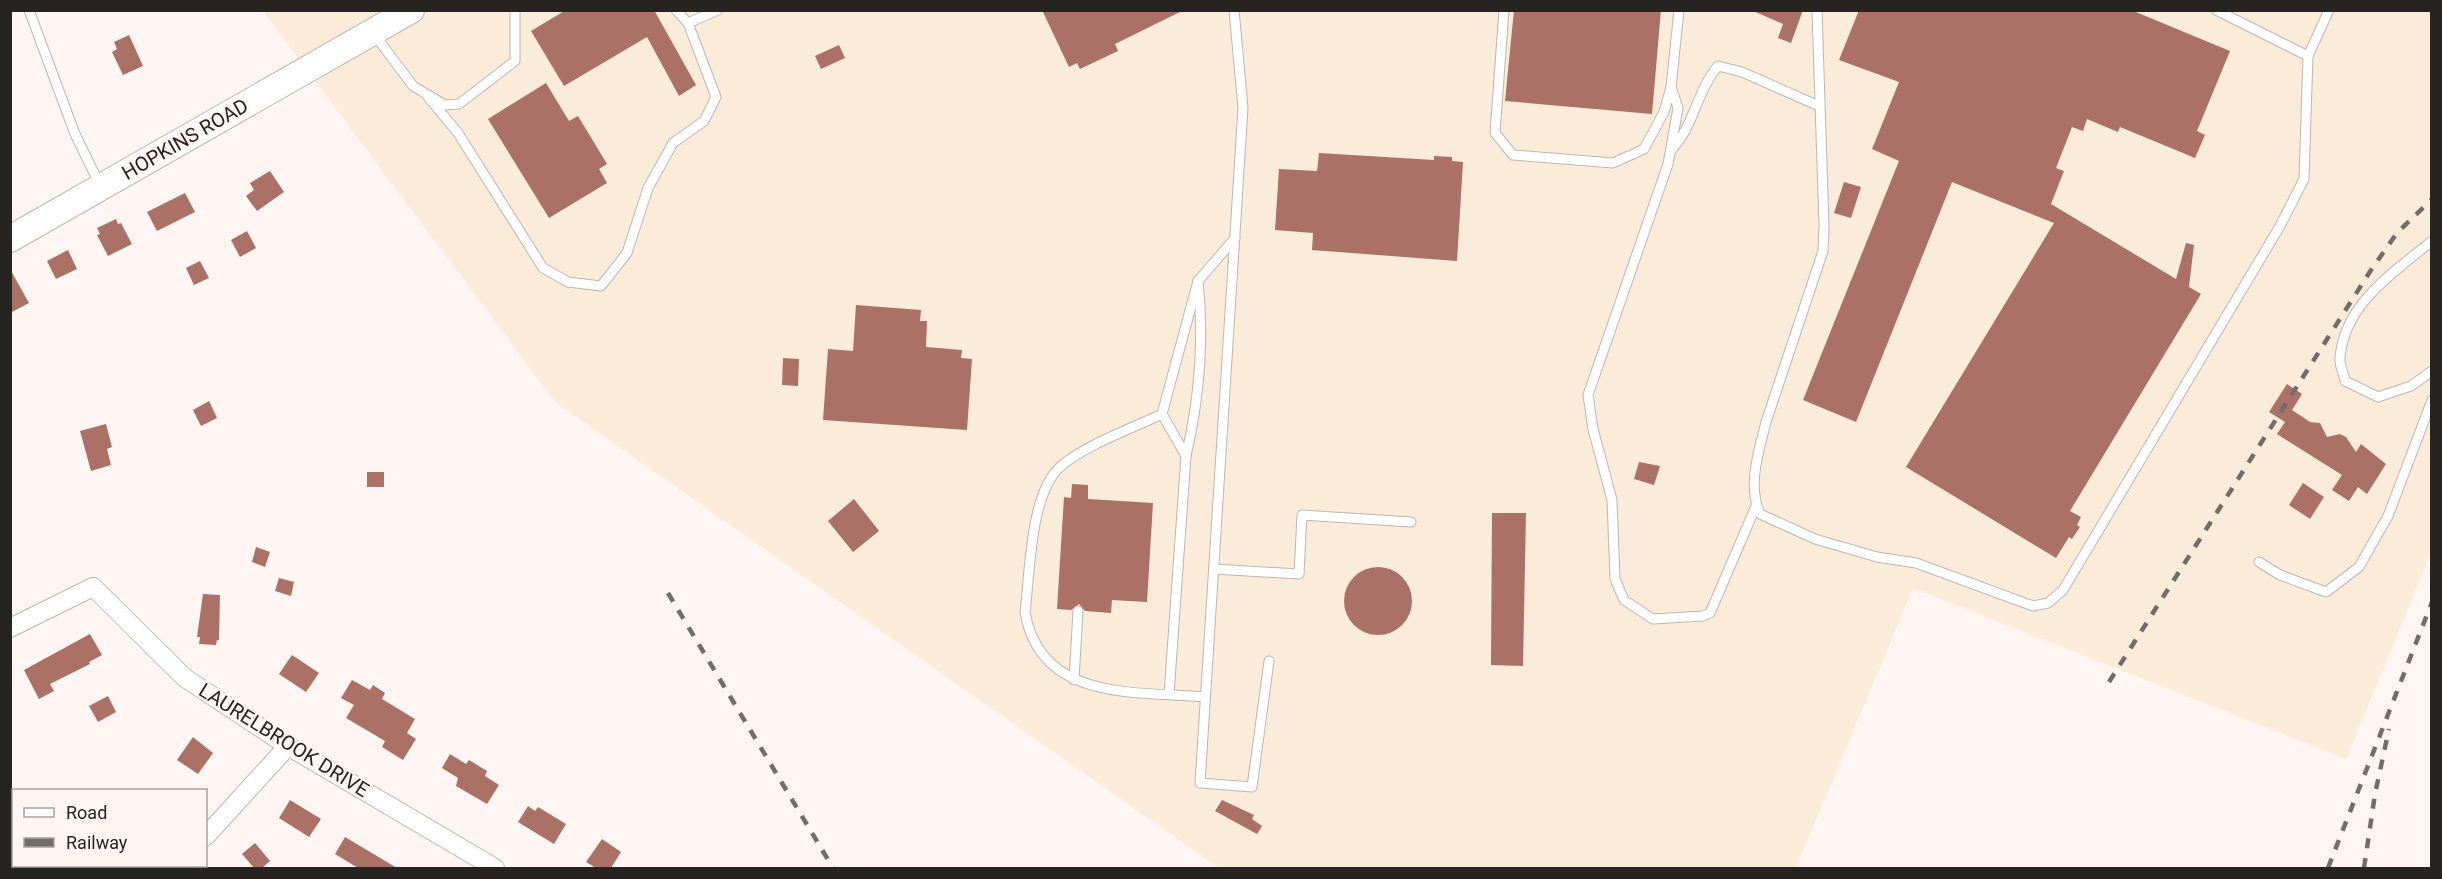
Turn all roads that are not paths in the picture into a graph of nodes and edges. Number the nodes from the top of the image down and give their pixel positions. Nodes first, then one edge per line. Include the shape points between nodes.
1 (29, 10) edge
2 (411, 10) edge
3 (515, 10) edge
4 (676, 10) edge
5 (718, 10) edge
6 (1234, 10) edge
7 (1504, 10) edge
8 (1679, 10) edge
9 (1817, 10) edge
10 (2216, 10) edge
11 (2329, 10) edge
12 (688, 23) junction
13 (366, 36) junction
14 (2308, 56) junction
15 (1671, 87) junction
16 (428, 97) junction
17 (1819, 105) junction
18 (1671, 150) junction
19 (101, 187) junction
20 (1235, 238) junction
21 (10, 239) edge
22 (2432, 241) edge
23 (1198, 281) junction
24 (2432, 371) edge
25 (2432, 400) edge
26 (1162, 414) junction
27 (1186, 456) junction
28 (1756, 506) junction
29 (1411, 522) dead end
30 (2259, 562) dead end
31 (1214, 569) junction
32 (1078, 611) dead end
33 (10, 628) edge
34 (1269, 661) dead end
35 (1074, 680) junction
36 (1169, 694) junction
37 (1205, 697) junction
38 (288, 746) junction
39 (207, 835) edge
40 (495, 868) edge

1 - 19 lane via 75,134
2 - 13 main road, HOPKINS ROAD
3 - 16 lane via 517,50 509,68 459,104 445,105
4 - 12 lane
5 - 12 lane
6 - 20 lane via 1243,93
7 - 15 lane via 1496,133 1513,155 1613,163 1644,149 1664,112
8 - 15 lane
9 - 17 lane
10 - 14 lane
11 - 14 lane
12 - 16 lane via 716,97 704,121 673,143 648,188 627,253 601,286 568,282 543,268 458,133
13 - 16 lane
13 - 19 main road, HOPKINS ROAD
14 - 28 lane via 2304,179 2063,590 2048,603 2033,606 1916,563 1877,557 1815,539 1760,514
15 - 18 lane via 1678,108
17 - 18 lane via 1742,72 1718,66 1705,81 1681,140
17 - 28 lane via 1822,251 1766,422 1754,487
18 - 28 lane via 1588,395 1612,500 1615,579 1624,600 1653,619 1710,613
19 - 21 main road, HOPKINS ROAD
20 - 23 lane
20 - 31 lane
22 - 24 lane via 2372,291 2350,321 2340,359 2345,381 2378,397 2411,386
23 - 26 lane
23 - 27 lane via 1202,317
25 - 30 lane via 2388,516 2359,567 2326,592 2280,576
26 - 27 lane
26 - 35 lane via 1073,457 1050,480 1042,495 1026,620 1037,646 1050,663
27 - 36 lane
29 - 31 lane via 1302,515 1299,574
31 - 37 lane
32 - 35 lane
33 - 38 street, LAURELBROOK DRIVE via 93,587 185,678
34 - 37 lane via 1252,787 1200,783
35 - 36 lane via 1095,688
36 - 37 lane
38 - 39 street
38 - 40 street, LAURELBROOK DRIVE

